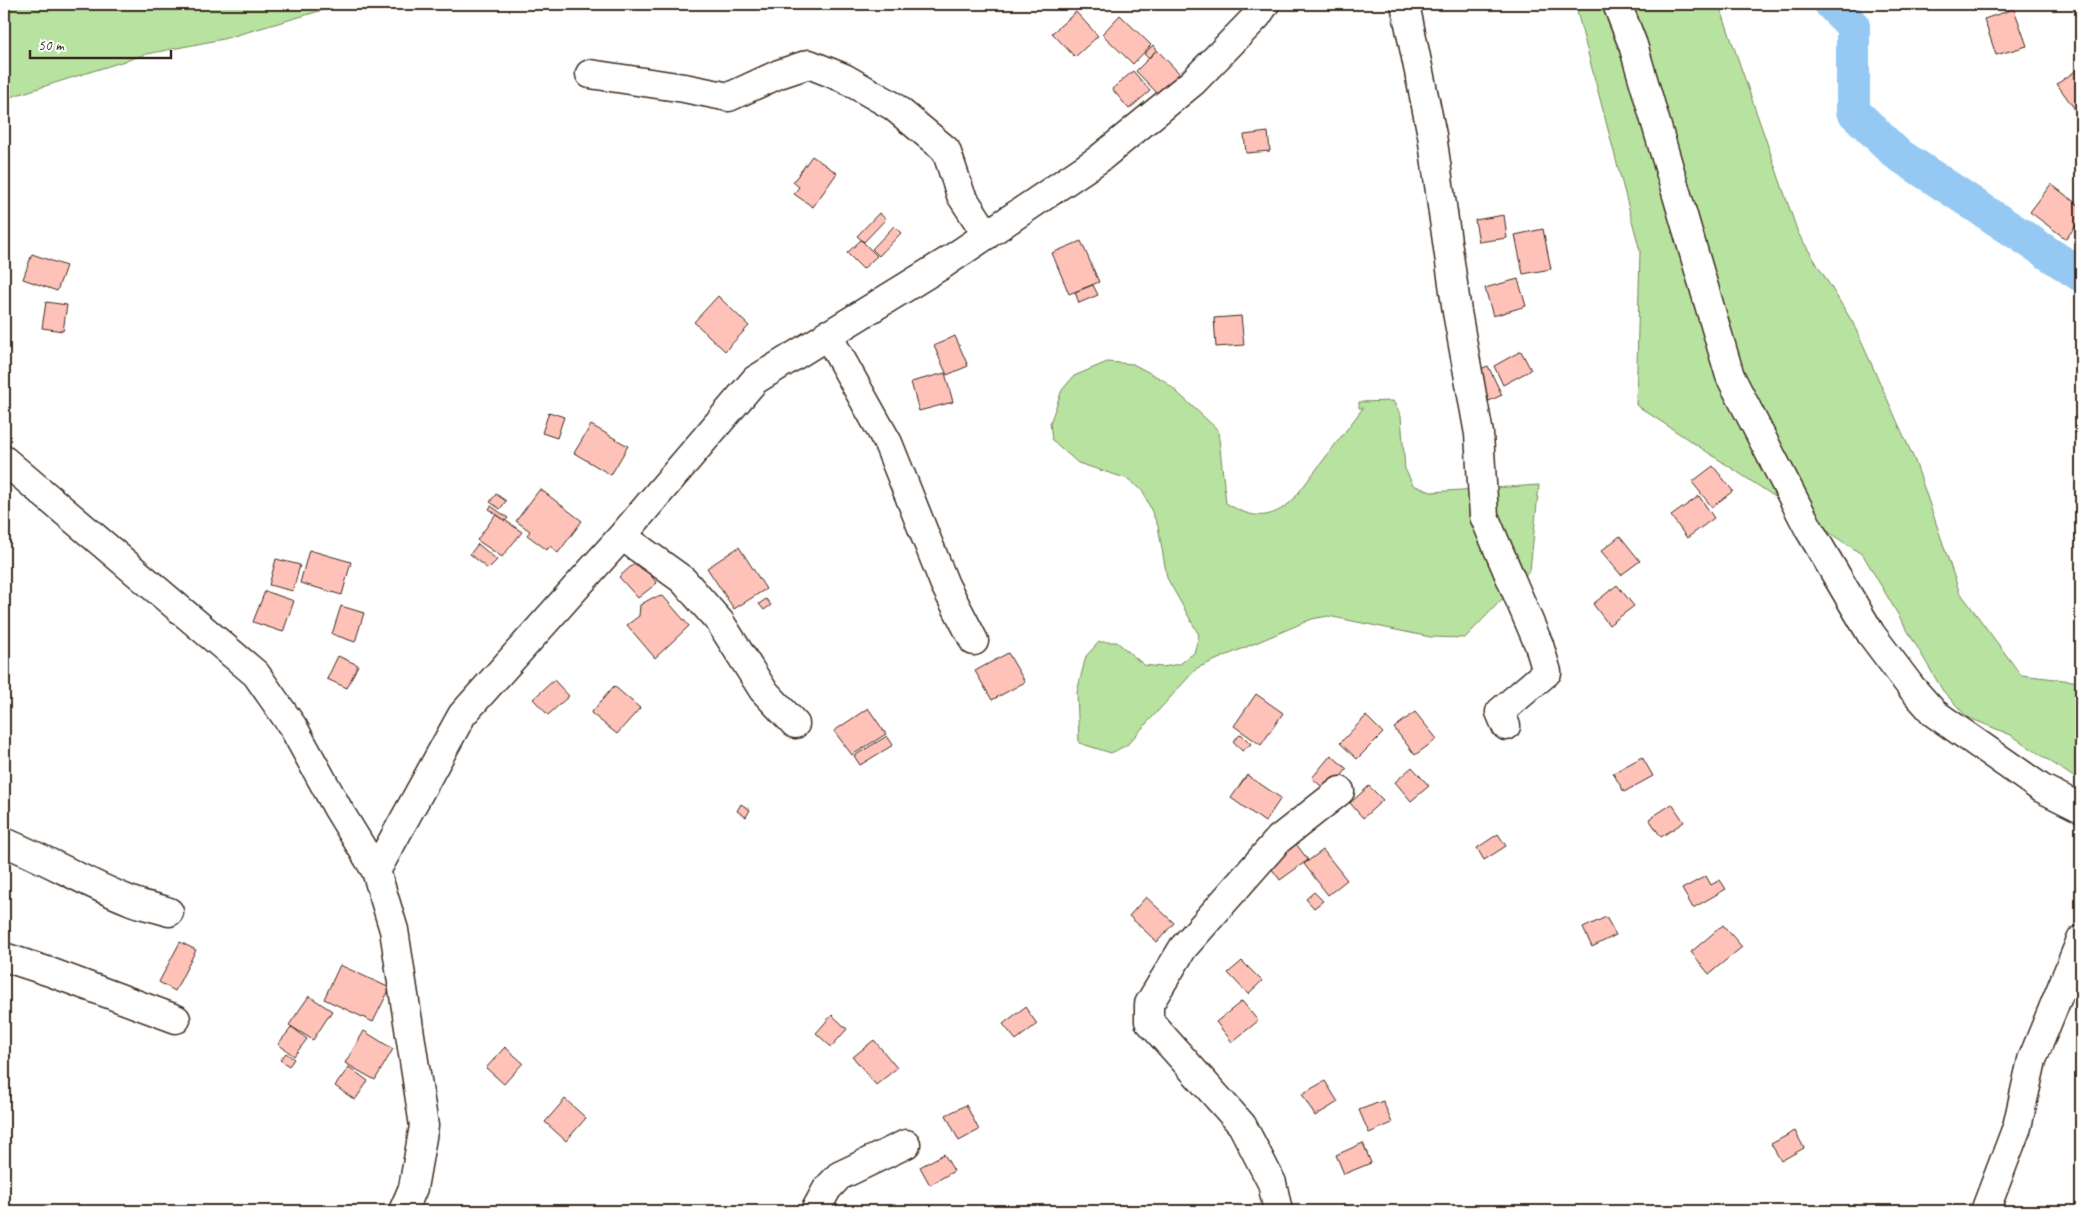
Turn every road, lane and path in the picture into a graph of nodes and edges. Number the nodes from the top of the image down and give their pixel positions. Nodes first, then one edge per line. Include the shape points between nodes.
1 (1265, 4) edge
2 (1405, 4) edge
3 (1618, 4) edge
4 (590, 74) dead end
5 (987, 235) junction
6 (827, 334) junction
7 (4, 460) edge
8 (622, 536) junction
9 (974, 641) dead end
10 (794, 724) dead end
11 (1506, 726) dead end
12 (1340, 791) dead end
13 (2081, 808) edge
14 (4, 842) edge
15 (376, 871) junction
16 (169, 912) dead end
17 (2081, 940) edge
18 (4, 957) edge
19 (176, 1019) dead end
20 (906, 1144) dead end
21 (403, 1211) edge
22 (815, 1211) edge
23 (1278, 1211) edge
24 (1984, 1211) edge

1 - 5 street via 1193,82 1099,159
2 - 11 street via 1432,135 1457,312 1479,434 1484,516 1539,645 1547,672 1500,712
3 - 13 street via 1633,45 1730,376 1809,529 1871,634 1934,713 2041,788
4 - 5 street via 729,97 809,64 844,78 894,106 946,150 961,195
5 - 6 street
6 - 8 street via 755,380
6 - 9 street via 888,443 945,585
7 - 15 street via 256,674 293,727
8 - 10 street via 684,580 720,622 763,690
8 - 15 street via 462,715
12 - 23 street via 1279,839 1183,948 1148,1004 1150,1021 1242,1125 1272,1183
14 - 16 street via 131,902
15 - 21 street via 394,930 424,1126 413,1188
17 - 24 street via 2032,1060 2017,1127
18 - 19 street
20 - 22 street via 839,1176 827,1189

